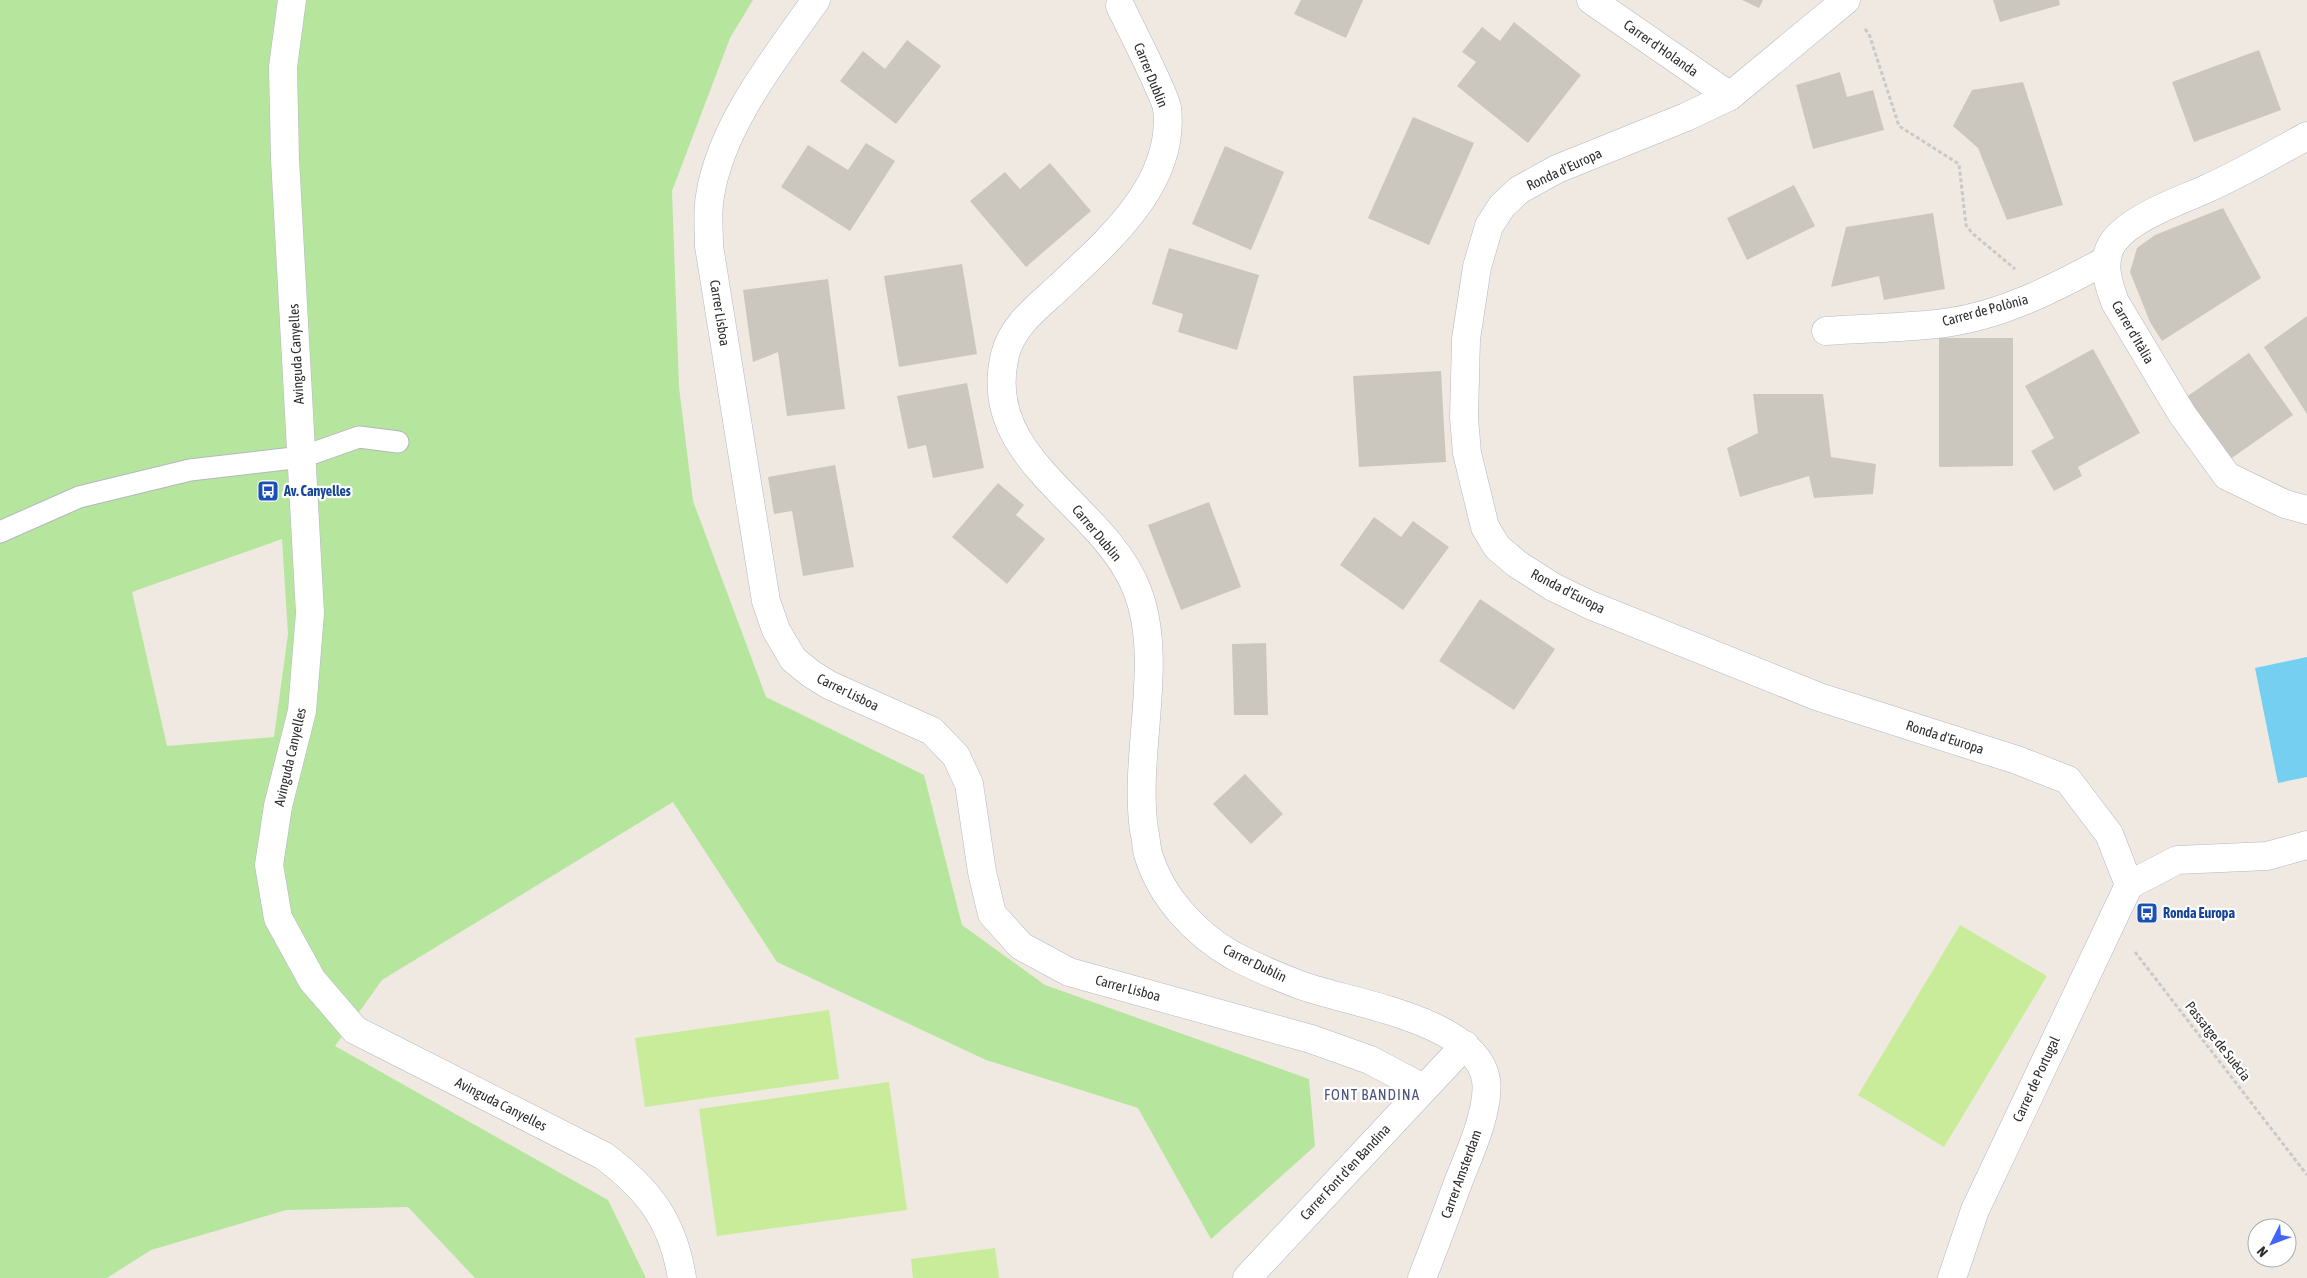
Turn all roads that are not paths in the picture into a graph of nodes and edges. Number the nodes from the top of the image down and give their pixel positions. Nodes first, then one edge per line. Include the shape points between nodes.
1 (292, 0) edge
2 (816, 0) edge
3 (1592, 0) edge
4 (1844, 2) edge
5 (1120, 6) dead end
6 (1730, 96) junction
7 (2307, 136) edge
8 (2105, 261) junction
9 (1826, 331) dead end
10 (398, 442) dead end
11 (302, 457) junction
12 (2307, 510) edge
13 (0, 532) edge
14 (2307, 845) edge
15 (2130, 885) junction
16 (1465, 1044) junction
17 (1423, 1088) junction
18 (682, 1278) edge
19 (1247, 1278) edge
20 (1422, 1278) edge
21 (1952, 1278) edge

1 - 11 street, Avinguda Canyelles via 283,67 285,159
2 - 17 street, Carrer Lisboa via 754,89 722,154 710,196 709,246 766,601 776,630 793,659 810,673 829,685 932,731 956,756 969,784 982,872 992,914 1021,946 1069,972 1311,1039 1370,1060
3 - 6 street, Carrer d'Holanda
4 - 6 street, Ronda d'Europa
5 - 16 street, Carrer Dublin via 1167,106 1164,159 1152,185 1136,207 1021,322 1008,344 1000,377 1005,415 1023,452 1103,535 1138,590 1147,628 1140,803 1148,854 1172,904 1202,934 1233,955 1300,985 1437,1027
6 - 15 street, Ronda d'Europa via 1557,169 1519,190 1502,206 1489,226 1477,267 1466,339 1464,418 1467,453 1485,528 1497,547 1517,564 1590,605 1819,697 2017,760 2068,780 2109,834
7 - 8 street via 2207,189 2170,203 2132,226 2114,241
8 - 9 street, Carrer de Polònia via 2044,294 2010,306 1946,322
8 - 12 street, Carrer d'Itàlia via 2108,284 2115,302 2182,414 2227,476 2285,504
10 - 11 lane via 359,437
11 - 13 lane via 190,470 79,497
11 - 18 street, Avinguda Canyelles via 310,613 302,711 278,806 269,865 278,918 312,980 355,1030 604,1156 633,1178 658,1207 678,1256
14 - 15 street via 2267,856 2177,860
15 - 21 street, Carrer de Portugal via 1975,1210
16 - 17 street, Carrer Font d'en Bandina
16 - 20 street, Carrer Amsterdam via 1481,1062 1486,1083 1479,1128
17 - 19 street, Carrer Font d'en Bandina

